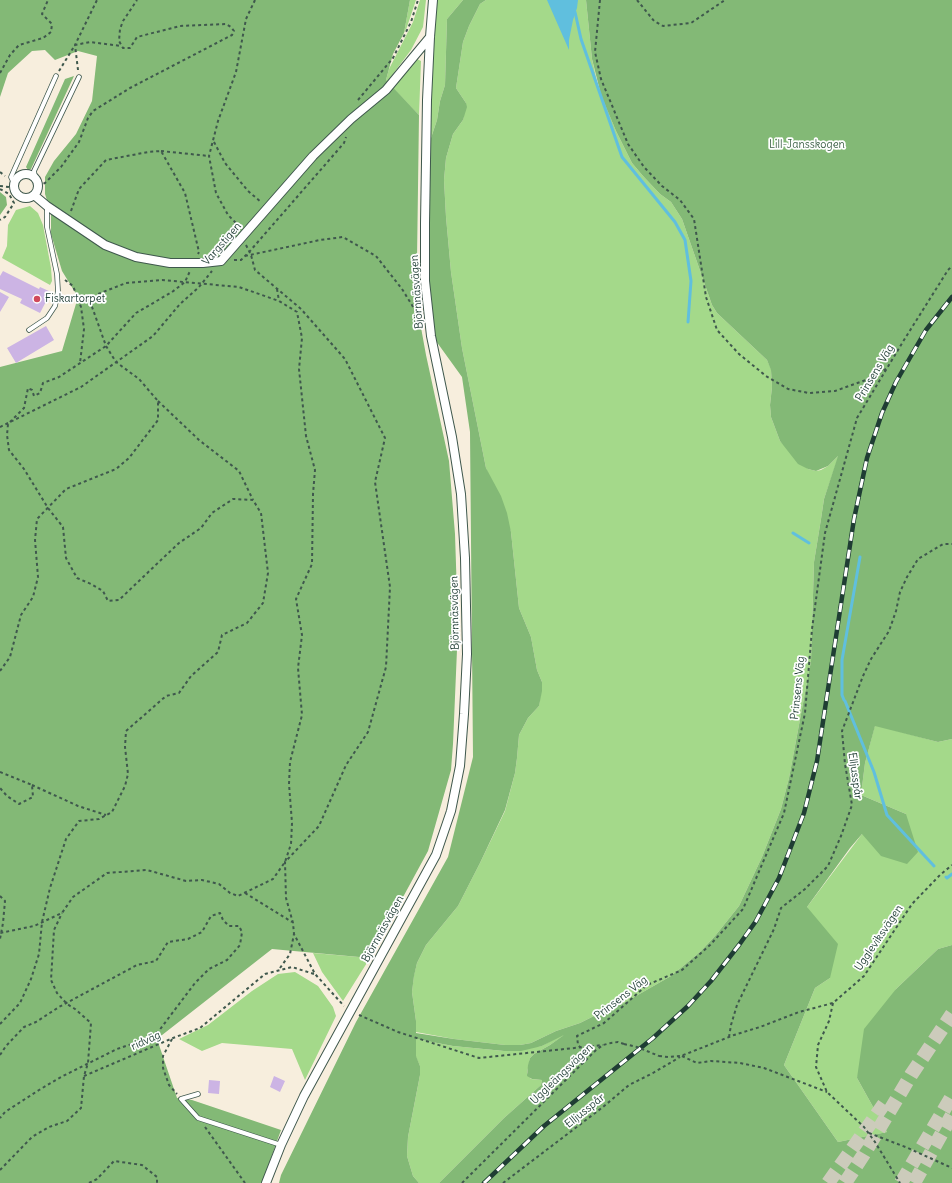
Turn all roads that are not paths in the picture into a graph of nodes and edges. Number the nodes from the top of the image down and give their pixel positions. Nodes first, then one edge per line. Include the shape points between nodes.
1 (433, 0) edge
2 (430, 37) junction
3 (56, 76) road end
4 (79, 77) road end
5 (35, 177) junction
6 (14, 183) junction
7 (34, 195) junction
8 (47, 206) junction
9 (29, 330) dead end
10 (198, 1094) dead end
11 (281, 1145) junction
12 (266, 1183) edge

1 - 2 street, Björnnäsvägen
2 - 8 street, Vargstigen via 386,90 313,156 221,261 170,263 136,257 105,245
2 - 11 street, Björnnäsvägen via 425,281 431,336 461,494 467,654 460,766 451,811 436,855 349,1011
3 - 6 lane via 11,177
4 - 5 lane via 34,171
5 - 6 street via 24,174
5 - 7 street via 38,186
6 - 7 street via 19,195 26,198
7 - 8 street
8 - 9 lane via 47,227 58,291 47,318
10 - 11 lane via 181,1099 198,1118
11 - 12 street, Björnnäsvägen

